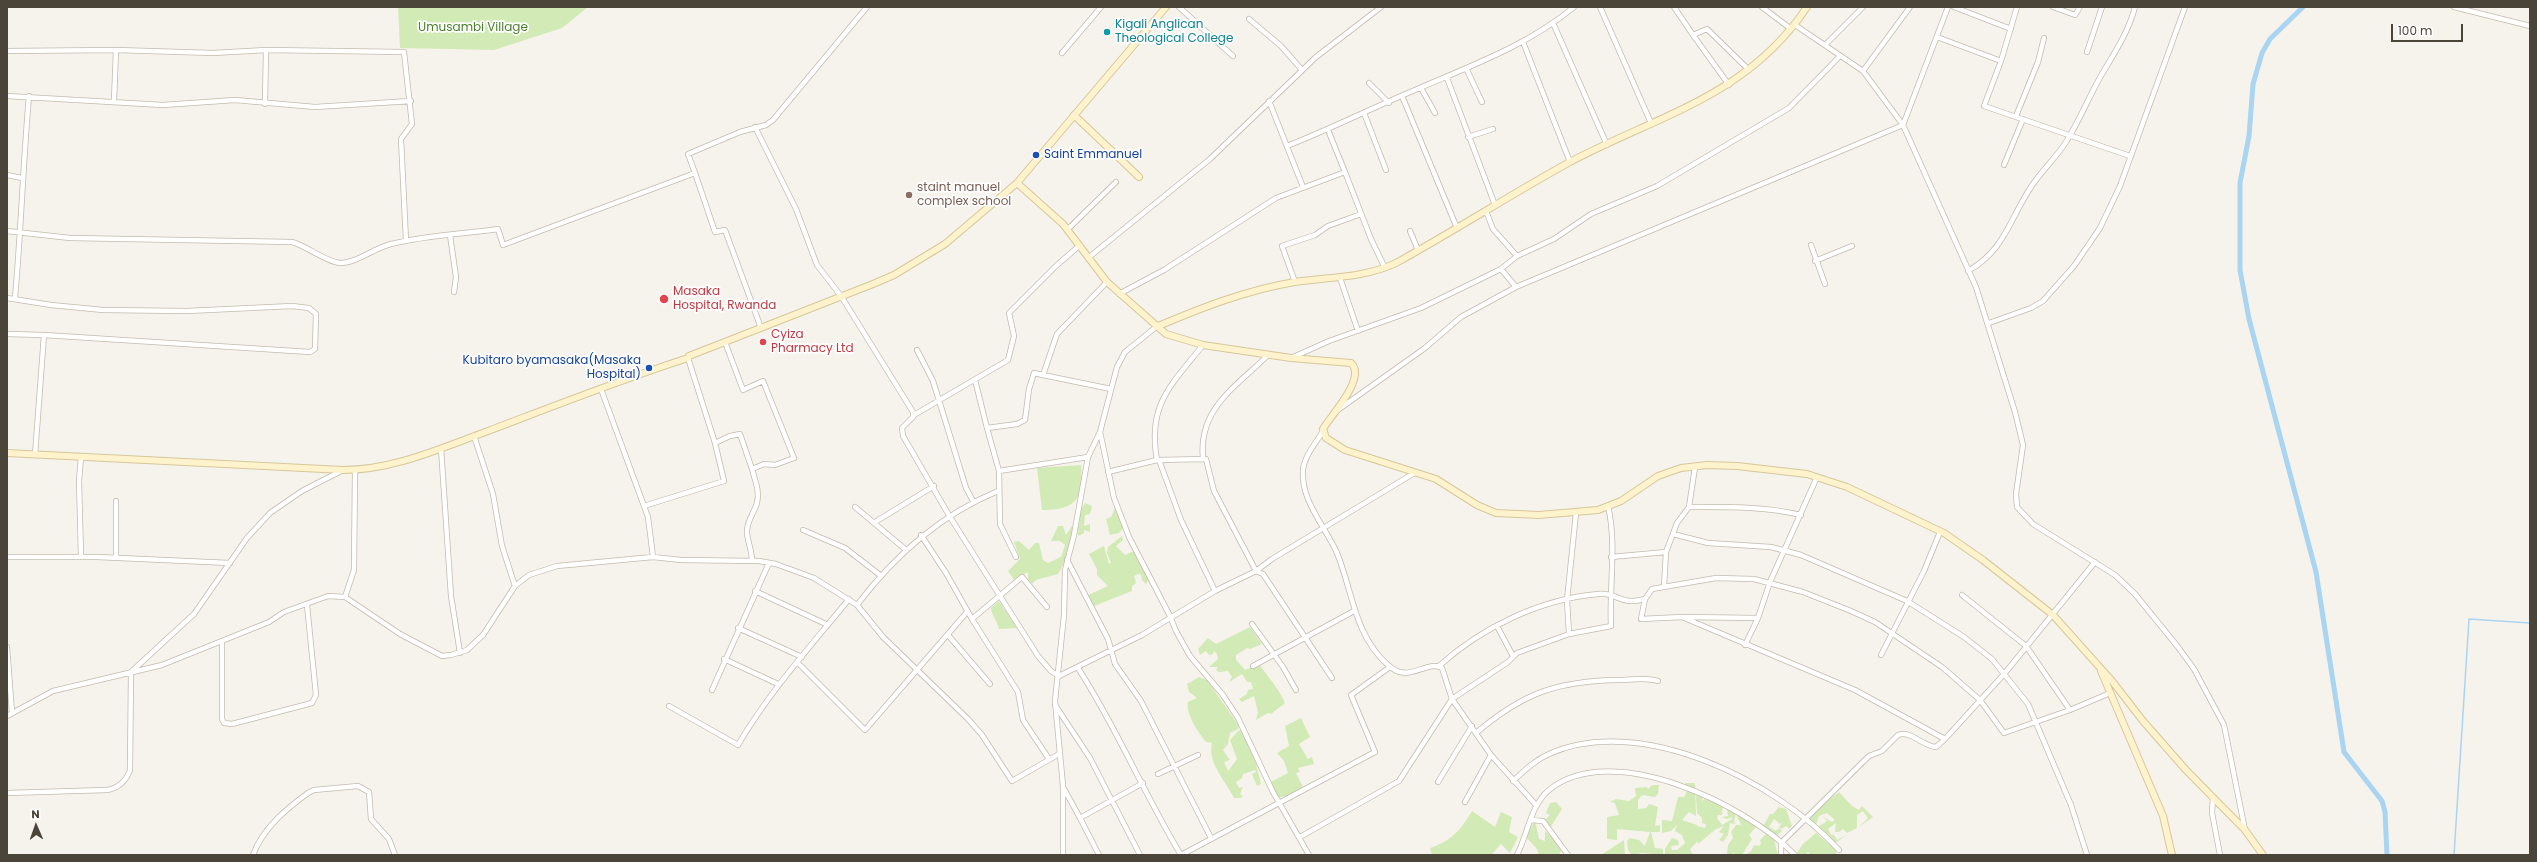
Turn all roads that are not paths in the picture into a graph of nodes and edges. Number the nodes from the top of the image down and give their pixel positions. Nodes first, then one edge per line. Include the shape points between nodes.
1 (867, 7) edge
2 (1101, 7) edge
3 (1166, 7) edge
4 (1179, 7) edge
5 (1381, 7) edge
6 (1574, 7) edge
7 (1600, 7) edge
8 (1674, 7) edge
9 (1762, 7) edge
10 (1807, 7) edge
11 (1863, 7) edge
12 (1910, 7) edge
13 (1948, 7) edge
14 (1954, 7) edge
15 (2017, 7) edge
16 (2053, 7) edge
17 (2080, 7) edge
18 (2102, 7) edge
19 (2135, 7) edge
20 (2185, 7) edge
21 (2454, 7) edge
22 (1249, 19) dead end
23 (1553, 24) junction
24 (2530, 26) edge
25 (1793, 27) junction
26 (2011, 29) junction
27 (1693, 35) junction
28 (1937, 37) junction
29 (2044, 38) dead end
30 (1523, 42) junction
31 (1825, 45) junction
32 (116, 50) junction
33 (266, 50) junction
34 (7, 51) edge
35 (1062, 52) dead end
36 (2088, 52) dead end
37 (1234, 56) dead end
38 (1840, 56) junction
39 (2001, 61) junction
40 (1466, 68) junction
41 (1302, 70) junction
42 (1749, 70) junction
43 (1863, 71) junction
44 (1447, 78) junction
45 (1369, 83) dead end
46 (1729, 85) junction
47 (1421, 88) junction
48 (7, 96) edge
49 (29, 96) junction
50 (1402, 96) junction
51 (114, 101) junction
52 (410, 101) junction
53 (1269, 101) junction
54 (1482, 102) dead end
55 (1389, 103) junction
56 (265, 104) junction
57 (1364, 113) junction
58 (1435, 113) dead end
59 (1074, 115) junction
60 (2016, 116) junction
61 (2023, 119) junction
62 (1651, 123) junction
63 (1903, 125) junction
64 (755, 127) junction
65 (1493, 129) dead end
66 (1328, 130) junction
67 (2069, 136) junction
68 (1468, 137) junction
69 (1607, 145) junction
70 (1287, 146) junction
71 (2130, 156) junction
72 (1570, 162) junction
73 (2004, 165) dead end
74 (1386, 170) dead end
75 (1345, 172) junction
76 (695, 173) junction
77 (7, 175) edge
78 (1140, 177) dead end
79 (22, 178) junction
80 (1116, 182) dead end
81 (1017, 183) junction
82 (1303, 187) junction
83 (1495, 205) junction
84 (1486, 212) junction
85 (1361, 214) junction
86 (1458, 228) junction
87 (1067, 230) junction
88 (7, 231) edge
89 (1410, 231) dead end
90 (20, 233) junction
91 (450, 235) junction
92 (406, 241) junction
93 (1812, 245) dead end
94 (1079, 246) junction
95 (1852, 246) dead end
96 (1418, 250) junction
97 (1517, 256) junction
98 (1088, 258) junction
99 (1815, 261) junction
100 (1386, 268) junction
101 (1501, 269) junction
102 (1968, 271) junction
103 (1340, 278) junction
104 (1107, 282) junction
105 (1295, 282) junction
106 (1825, 284) dead end
107 (1516, 287) junction
108 (454, 292) dead end
109 (1119, 294) junction
110 (841, 296) junction
111 (7, 298) edge
112 (15, 298) junction
113 (1988, 323) junction
114 (1156, 327) junction
115 (761, 328) junction
116 (1358, 331) junction
117 (7, 334) edge
118 (44, 335) junction
119 (725, 342) junction
120 (1203, 345) junction
121 (917, 350) dead end
122 (1268, 354) junction
123 (688, 358) junction
124 (1291, 358) junction
125 (1043, 375) junction
126 (975, 380) junction
127 (601, 389) junction
128 (1111, 389) junction
129 (939, 401) junction
130 (1335, 412) junction
131 (914, 415) junction
132 (987, 428) junction
133 (1323, 431) junction
134 (1100, 432) junction
135 (474, 436) junction
136 (715, 443) junction
137 (441, 448) junction
138 (7, 453) edge
139 (35, 455) junction
140 (81, 457) junction
141 (1088, 457) junction
142 (1203, 459) junction
143 (1158, 460) junction
144 (1695, 467) junction
145 (752, 469) junction
146 (343, 470) junction
147 (356, 470) junction
148 (999, 471) junction
149 (1108, 472) junction
150 (1417, 472) junction
151 (1817, 477) junction
152 (934, 486) junction
153 (998, 491) junction
154 (116, 501) dead end
155 (973, 502) junction
156 (644, 506) junction
157 (1608, 506) junction
158 (855, 507) dead end
159 (1689, 507) junction
160 (1576, 513) junction
161 (1801, 515) junction
162 (950, 517) junction
163 (875, 522) junction
164 (1323, 528) junction
165 (803, 530) dead end
166 (1940, 532) junction
167 (1673, 534) junction
168 (921, 535) junction
169 (905, 549) junction
170 (1666, 552) junction
171 (1785, 552) junction
172 (81, 556) junction
173 (653, 556) junction
174 (1016, 556) dead end
175 (7, 557) edge
176 (1611, 557) junction
177 (116, 558) junction
178 (1067, 560) junction
179 (752, 561) junction
180 (2095, 562) junction
181 (230, 563) junction
182 (769, 563) junction
183 (1256, 571) junction
184 (880, 575) junction
185 (1770, 582) junction
186 (515, 586) junction
187 (1664, 586) junction
188 (755, 591) junction
189 (1215, 591) junction
190 (1609, 594) junction
191 (999, 595) junction
192 (1962, 595) dead end
193 (345, 597) junction
194 (849, 599) junction
195 (1644, 599) junction
196 (1567, 600) junction
197 (1907, 601) junction
198 (307, 605) junction
199 (857, 606) junction
200 (1047, 607) dead end
201 (1354, 610) junction
202 (967, 612) junction
203 (2053, 615) junction
204 (1170, 616) junction
205 (1682, 617) junction
206 (1758, 618) junction
207 (972, 619) junction
208 (1252, 624) dead end
209 (828, 626) junction
210 (1497, 626) junction
211 (738, 628) junction
212 (1569, 634) junction
213 (948, 635) junction
214 (1892, 636) junction
215 (1306, 637) junction
216 (222, 642) junction
217 (1745, 645) junction
218 (2026, 646) junction
219 (7, 647) edge
220 (1111, 650) junction
221 (7, 652) edge
222 (460, 653) junction
223 (1273, 654) junction
224 (1881, 655) dead end
225 (1513, 656) junction
226 (802, 657) junction
227 (724, 659) junction
228 (797, 662) junction
229 (1253, 666) dead end
230 (1439, 666) junction
231 (1390, 667) junction
232 (1078, 668) junction
233 (2100, 668) junction
234 (916, 670) junction
235 (131, 672) junction
236 (2005, 673) junction
237 (1059, 676) junction
238 (1332, 678) dead end
239 (1658, 680) dead end
240 (778, 684) junction
241 (990, 684) dead end
242 (712, 690) dead end
243 (1296, 690) dead end
244 (2110, 693) junction
245 (1452, 699) junction
246 (1980, 700) junction
247 (669, 706) dead end
248 (1055, 706) junction
249 (2070, 710) junction
250 (12, 713) junction
251 (7, 716) edge
252 (2036, 723) junction
253 (1472, 726) junction
254 (1476, 733) junction
255 (1945, 739) junction
256 (1059, 754) junction
257 (1198, 755) dead end
258 (1491, 755) junction
259 (1049, 759) junction
260 (1174, 765) junction
261 (1158, 774) dead end
262 (1512, 781) junction
263 (1438, 782) dead end
264 (1143, 783) junction
265 (1062, 786) junction
266 (7, 792) edge
267 (2213, 797) junction
268 (1110, 800) junction
269 (1278, 801) junction
270 (1465, 802) dead end
271 (1536, 805) junction
272 (1080, 818) junction
273 (1806, 819) junction
274 (1532, 820) junction
275 (2245, 830) junction
276 (1300, 837) junction
277 (1211, 838) junction
278 (1781, 842) junction
279 (1839, 850) dead end
280 (253, 855) edge
281 (395, 855) edge
282 (1063, 855) edge
283 (1099, 855) edge
284 (1140, 855) edge
285 (1181, 855) edge
286 (1309, 855) edge
287 (1517, 855) edge
288 (1568, 855) edge
289 (1781, 855) edge
290 (1794, 855) edge
291 (2087, 855) edge
292 (2172, 855) edge
293 (2220, 855) edge
294 (2263, 855) edge

1 - 64 street via 773,120 766,125
2 - 35 street
3 - 59 main road
4 - 37 street
5 - 41 street
6 - 23 street
7 - 62 street
8 - 27 street
9 - 25 street
10 - 25 main road
11 - 31 street
12 - 43 street
13 - 28 street
14 - 26 street
15 - 26 street
16 - 17 street via 2075,14
18 - 36 street
19 - 67 street via 2125,38 2102,74
20 - 71 street
21 - 24 street
22 - 41 street via 1282,46
23 - 30 street
23 - 69 street
25 - 31 street
25 - 42 main road
26 - 39 street
27 - 42 street via 1707,29
27 - 46 street
28 - 39 street
28 - 63 street
29 - 60 street via 2038,62
30 - 40 street
30 - 72 street
31 - 38 street
32 - 33 street via 213,53
32 - 34 street
32 - 51 street
33 - 52 street via 404,52
33 - 56 street
38 - 43 street
38 - 97 street via 1805,93 1770,120 1656,186 1590,214 1554,239
39 - 60 street via 1984,106
40 - 44 street
40 - 54 street
41 - 53 street
42 - 46 main road
43 - 63 street
44 - 47 street
44 - 68 street
45 - 55 street
46 - 62 main road
47 - 50 street
47 - 58 street
48 - 49 street
49 - 51 street
49 - 79 street
50 - 55 street
50 - 86 street
51 - 56 street via 163,105 235,100
52 - 56 street via 315,107
52 - 92 street via 412,125 401,139
53 - 70 street
53 - 98 street via 1210,159
55 - 57 street
57 - 66 street
57 - 74 street
59 - 78 main road
59 - 81 main road
60 - 61 street
61 - 67 street
61 - 73 street
62 - 69 main road
63 - 102 street
63 - 107 street
64 - 76 street via 688,154
64 - 110 street via 796,209 817,265
65 - 68 street
66 - 70 street
66 - 75 street
67 - 71 street
67 - 102 street via 2031,186 1999,244 1988,258
68 - 83 street
69 - 72 main road
70 - 82 street
71 - 113 street via 2112,204 2074,266 2038,304
72 - 83 main road
75 - 82 street
75 - 85 street
76 - 91 street via 503,245 498,230
76 - 115 street via 715,232 725,230 732,246
77 - 79 street
79 - 90 street
80 - 87 street
81 - 87 main road
81 - 110 main road via 945,244 894,275
82 - 109 street via 1258,208 1170,266
83 - 84 main road
84 - 86 main road
84 - 97 street via 1494,229
85 - 100 street
85 - 105 street via 1328,226 1315,235 1282,246
86 - 96 main road
87 - 94 main road
88 - 90 street
89 - 96 street
90 - 92 street via 54,237 168,241 292,242 330,261 341,263 378,248
90 - 112 street
91 - 92 street
91 - 108 street via 456,277
93 - 99 street
94 - 98 main road
94 - 126 street via 1009,313 1014,336 1008,360
95 - 99 street
96 - 100 main road
97 - 101 street
98 - 104 main road
99 - 106 street
100 - 103 main road
101 - 107 street
101 - 116 street via 1421,308
102 - 113 street
103 - 105 main road
103 - 116 street
104 - 109 main road
104 - 125 street via 1057,334
105 - 114 main road via 1221,300
107 - 130 street via 1461,317 1426,348
109 - 114 main road
110 - 115 main road
110 - 131 street
111 - 112 street
112 - 118 street via 51,305 103,310 187,312 292,306 309,308 316,314 315,349 310,352
113 - 180 street via 2022,445 2016,494 2017,507 2033,524
114 - 120 main road via 1174,338
114 - 128 street via 1125,352 1117,367
115 - 119 main road
116 - 124 street
117 - 118 street
118 - 139 street
119 - 123 main road
119 - 145 street via 743,390 763,381 794,458
120 - 122 main road
120 - 143 street via 1166,391 1160,404 1155,426
121 - 129 street via 926,364
122 - 124 main road
122 - 142 street via 1212,410 1202,438
123 - 127 main road
123 - 136 street
124 - 130 main road via 1345,361 1354,366 1354,381
125 - 128 street
125 - 132 street via 1034,373 1025,420 1017,424
126 - 129 street
126 - 132 street
127 - 135 main road
127 - 156 street
128 - 134 street
129 - 131 street
129 - 155 street via 966,488
130 - 133 main road
131 - 152 street via 902,428 902,433
132 - 148 street
133 - 150 main road via 1326,438 1345,450
133 - 164 street via 1307,455 1303,475 1309,499
134 - 141 street
134 - 149 street
135 - 137 main road
135 - 186 street via 493,494 502,546
136 - 145 street via 740,434
136 - 156 street via 724,481
137 - 147 main road via 395,464
137 - 222 street via 451,596
138 - 139 main road
139 - 140 main road
140 - 146 main road
140 - 172 street
141 - 148 street
141 - 178 street via 1075,531
142 - 143 street
142 - 183 street via 1207,462 1214,491
143 - 149 street
143 - 189 street via 1181,520
144 - 151 main road via 1736,466 1782,470
144 - 157 main road via 1658,476 1621,501
144 - 159 street
145 - 179 street via 758,491 746,532
146 - 147 main road
146 - 181 street via 302,491 270,513 256,526
147 - 193 street via 354,570
148 - 153 street
149 - 204 street via 1114,498 1130,537
150 - 160 main road via 1449,485 1486,510 1521,515
150 - 164 street
151 - 161 street
151 - 166 main road via 1847,487
152 - 162 street
152 - 163 street
153 - 155 street
153 - 174 street via 1000,524
154 - 177 street
155 - 162 street
156 - 173 street
157 - 160 main road
157 - 176 street via 1612,523
158 - 163 street
159 - 161 street via 1752,507
159 - 167 street via 1677,523
160 - 196 street
161 - 171 street
162 - 168 street
162 - 191 street
163 - 169 street
164 - 183 street
164 - 201 street via 1336,551
165 - 184 street via 845,548
166 - 197 street via 1924,571
166 - 203 main road via 1983,560
167 - 170 street
167 - 171 street via 1708,543 1771,547
168 - 169 street
168 - 202 street
169 - 184 street
170 - 176 street
170 - 187 street
171 - 185 street
171 - 197 street via 1801,555
172 - 175 street
172 - 177 street
173 - 179 street via 681,560
173 - 186 street via 557,566 529,575
176 - 190 street
177 - 181 street
178 - 220 street via 1108,639
178 - 237 street
179 - 182 street
180 - 203 street
180 - 275 street via 2126,584 2178,647 2194,668 2220,714 2227,733
181 - 235 street via 190,618
182 - 188 street
182 - 194 street via 792,568
183 - 189 street
183 - 215 street via 1263,574
184 - 199 street
185 - 187 street via 1716,578
185 - 206 street
185 - 214 street via 1851,611 1874,622
186 - 222 street via 483,635
187 - 195 street via 1652,589
188 - 209 street
188 - 211 street
189 - 204 street
190 - 195 street via 1623,602
190 - 196 street
190 - 212 street via 1611,626
191 - 200 street via 1022,577
191 - 207 street
191 - 237 street via 1038,656 1050,671
192 - 218 street
193 - 198 street via 328,596
193 - 222 street via 390,628 442,656
194 - 199 street
194 - 209 street
195 - 205 street via 1641,619
196 - 210 street via 1516,616
196 - 212 street
197 - 214 street
197 - 236 street via 1964,637
198 - 216 street via 284,612 269,622
198 - 216 street via 316,695 312,703 232,724 224,723
199 - 234 street
201 - 215 street
201 - 231 street via 1369,643
202 - 207 street
202 - 213 street
203 - 218 street
203 - 233 main road
204 - 220 street via 1147,632
204 - 269 street via 1190,656 1223,695 1238,718
205 - 206 street
205 - 217 street
206 - 217 street
207 - 259 street via 1018,692 1023,720
208 - 223 street
209 - 226 street
210 - 225 street
210 - 230 street via 1452,654
211 - 226 street
211 - 227 street
212 - 225 street
213 - 234 street
213 - 241 street
214 - 224 street
214 - 246 street via 1930,658
215 - 223 street
215 - 238 street
216 - 235 street via 162,665
217 - 255 street via 1787,660 1855,690
218 - 236 street
218 - 249 street
219 - 221 street
220 - 232 street
220 - 260 street via 1115,664 1141,701
221 - 250 street
223 - 229 street
223 - 243 street
225 - 245 street
226 - 228 street
227 - 240 street
227 - 242 street
228 - 234 street via 865,730
228 - 240 street
230 - 231 street via 1408,673
230 - 245 street via 1446,676
231 - 269 street via 1351,695 1375,752
232 - 237 street
232 - 264 street via 1094,692
233 - 244 main road
233 - 267 main road via 2186,770
234 - 259 street via 982,735 1012,781
235 - 250 street via 53,691
235 - 266 street via 130,770 123,782 107,790
236 - 246 street
236 - 252 street via 2028,704
237 - 248 street
239 - 254 street via 1593,680 1550,688 1512,705
240 - 247 street via 756,713 738,745
244 - 249 street
244 - 292 main road via 2163,816
245 - 253 street
245 - 276 street via 1399,781
246 - 252 street via 2004,733
246 - 255 street
248 - 256 street
248 - 268 street via 1090,758
249 - 252 street
250 - 251 street
252 - 291 street via 2071,805
253 - 254 street
253 - 263 street
254 - 258 street
255 - 273 street via 1936,747 1908,735 1898,735 1882,751 1868,756
256 - 259 street
256 - 265 street
257 - 260 street
258 - 262 street
258 - 270 street
260 - 261 street
260 - 277 street
262 - 271 street
262 - 273 street via 1548,754 1573,746 1598,742 1642,743 1730,771 1753,782
264 - 268 street
264 - 285 street
265 - 272 street
265 - 282 street
267 - 275 main road
267 - 293 street via 2212,813
268 - 272 street
268 - 284 street
269 - 276 street
269 - 277 street
271 - 274 street
271 - 278 street via 1549,791 1570,777 1602,773 1631,774 1688,789 1728,807
272 - 283 street
273 - 278 street
273 - 279 street
274 - 287 street
274 - 288 street via 1543,821
275 - 294 main road
276 - 286 street
277 - 285 street
278 - 289 street
278 - 290 street
280 - 281 street via 270,826 308,793 314,790 358,786 369,792 371,819 389,839

